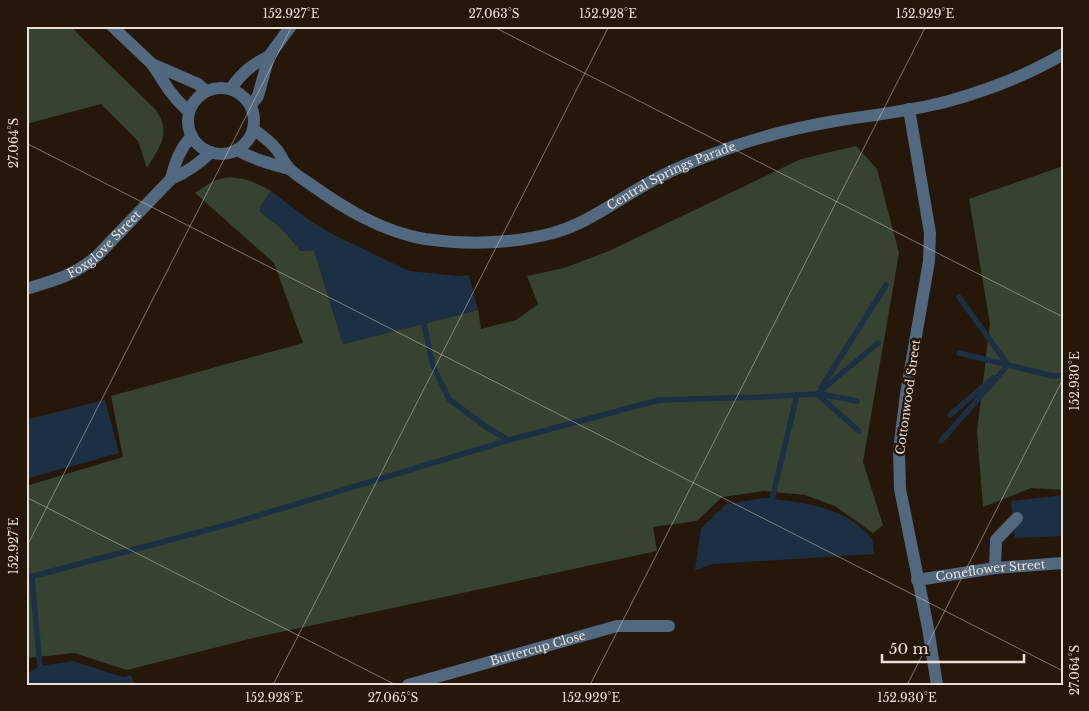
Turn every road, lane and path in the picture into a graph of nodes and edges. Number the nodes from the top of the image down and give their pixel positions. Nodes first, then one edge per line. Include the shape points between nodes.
1 (112, 26) edge
2 (290, 26) edge
3 (1063, 54) edge
4 (269, 56) junction
5 (152, 64) junction
6 (231, 88) junction
7 (206, 91) junction
8 (251, 105) junction
9 (909, 109) junction
10 (189, 112) junction
11 (254, 130) junction
12 (192, 136) junction
13 (237, 150) junction
14 (211, 152) junction
15 (289, 169) junction
16 (171, 179) junction
17 (26, 289) edge
18 (1017, 518) dead end
19 (1063, 564) edge
20 (995, 568) junction
21 (917, 580) junction
22 (669, 626) dead end
23 (408, 685) edge
24 (937, 685) edge

1 - 5 street
2 - 4 street
3 - 9 street, Central Springs Parade via 987,89
4 - 6 street via 251,66
4 - 8 street via 258,96
5 - 7 street via 198,84
5 - 10 street via 168,90
6 - 7 street
6 - 8 street
7 - 10 street via 193,103
8 - 11 street
9 - 15 street, Central Springs Parade via 778,132 733,147 688,163 579,223 522,240 461,242 401,233 348,210
9 - 21 street, Cottonwood Street via 930,233 929,261 899,451 900,489
10 - 12 street
11 - 13 street
11 - 15 street, Central Springs Parade via 278,150
12 - 14 street
12 - 16 street, Foxglove Street via 175,162
13 - 14 street via 220,154
13 - 15 street, Central Springs Parade
14 - 16 street, Foxglove Street via 199,164
16 - 17 street, Foxglove Street via 84,267 69,276
18 - 20 street via 996,540
19 - 20 street, Coneflower Street
20 - 21 street, Coneflower Street
21 - 24 street, Cottonwood Street
22 - 23 street, Buttercup Close via 617,626

